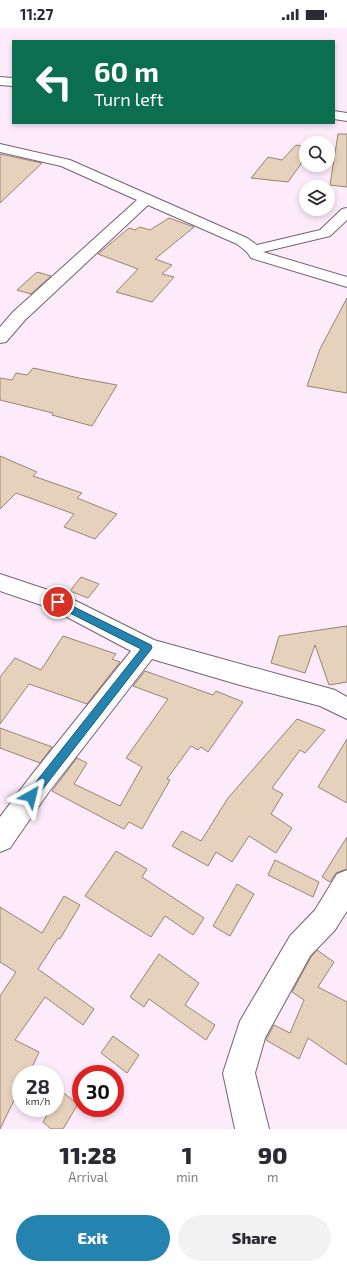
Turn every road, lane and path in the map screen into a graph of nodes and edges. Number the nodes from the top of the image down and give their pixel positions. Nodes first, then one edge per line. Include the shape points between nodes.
1 (0, 81) edge
2 (12, 82) edge
3 (335, 115) edge
4 (347, 117) edge
5 (0, 148) edge
6 (146, 200) junction
7 (347, 212) edge
8 (254, 250) junction
9 (347, 282) edge
10 (0, 338) edge
11 (0, 582) edge
12 (147, 648) junction
13 (347, 709) edge
14 (0, 839) edge
15 (347, 884) edge
16 (252, 1129) edge

1 - 2 street
3 - 4 street
5 - 6 street via 66,163
6 - 8 street via 242,241
6 - 10 street via 19,316
7 - 8 street via 325,233
8 - 9 street via 256,255
11 - 12 street via 58,602
12 - 13 street via 326,697
12 - 14 street via 39,785
15 - 16 street via 325,920 300,946 251,1032 239,1073

